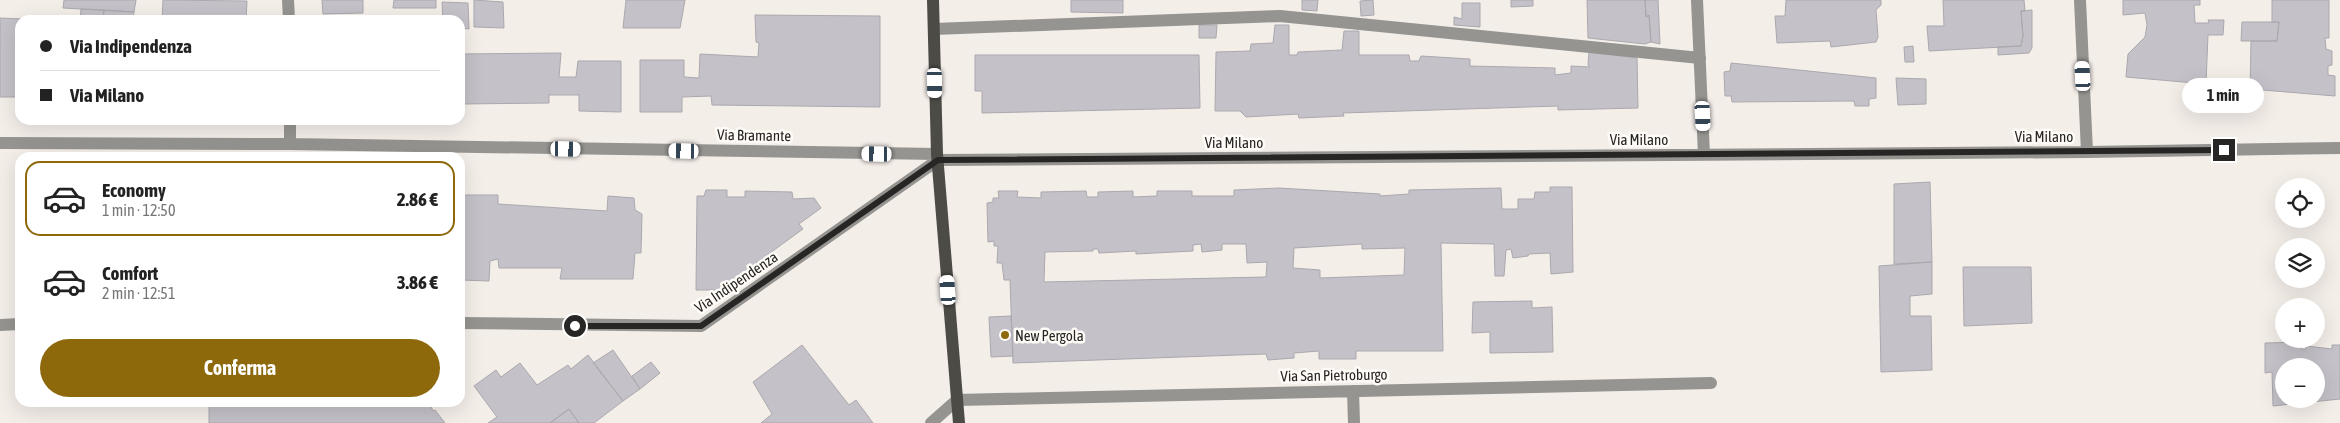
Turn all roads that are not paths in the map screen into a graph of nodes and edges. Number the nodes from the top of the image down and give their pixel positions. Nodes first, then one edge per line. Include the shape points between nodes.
1 (288, 0) edge
2 (933, 0) edge
3 (1697, 0) edge
4 (2080, 0) edge
5 (289, 15) edge
6 (934, 29) junction
7 (1700, 58) junction
8 (290, 125) edge
9 (0, 143) edge
10 (290, 144) junction
11 (2340, 148) edge
12 (2086, 152) junction
13 (1704, 155) junction
14 (937, 157) junction
15 (465, 323) edge
16 (15, 324) edge
17 (0, 325) edge
18 (1711, 383) dead end
19 (1353, 391) junction
20 (957, 400) junction
21 (931, 423) edge
22 (959, 423) edge
23 (1354, 423) edge

1 - 5 street
2 - 6 main road
3 - 7 street
4 - 12 street
6 - 7 street via 1280,16
6 - 14 main road
7 - 13 street
8 - 10 street
9 - 10 street, Via Bramante
10 - 14 street, Via Bramante
11 - 12 street, Via Milano
12 - 13 street, Via Milano
13 - 14 street, Via Milano
14 - 15 street, Via Indipendenza via 701,326
14 - 20 main road
16 - 17 street
18 - 19 street, Via San Pietroburgo
19 - 20 street, Via San Pietroburgo
19 - 23 street
20 - 21 street
20 - 22 main road

